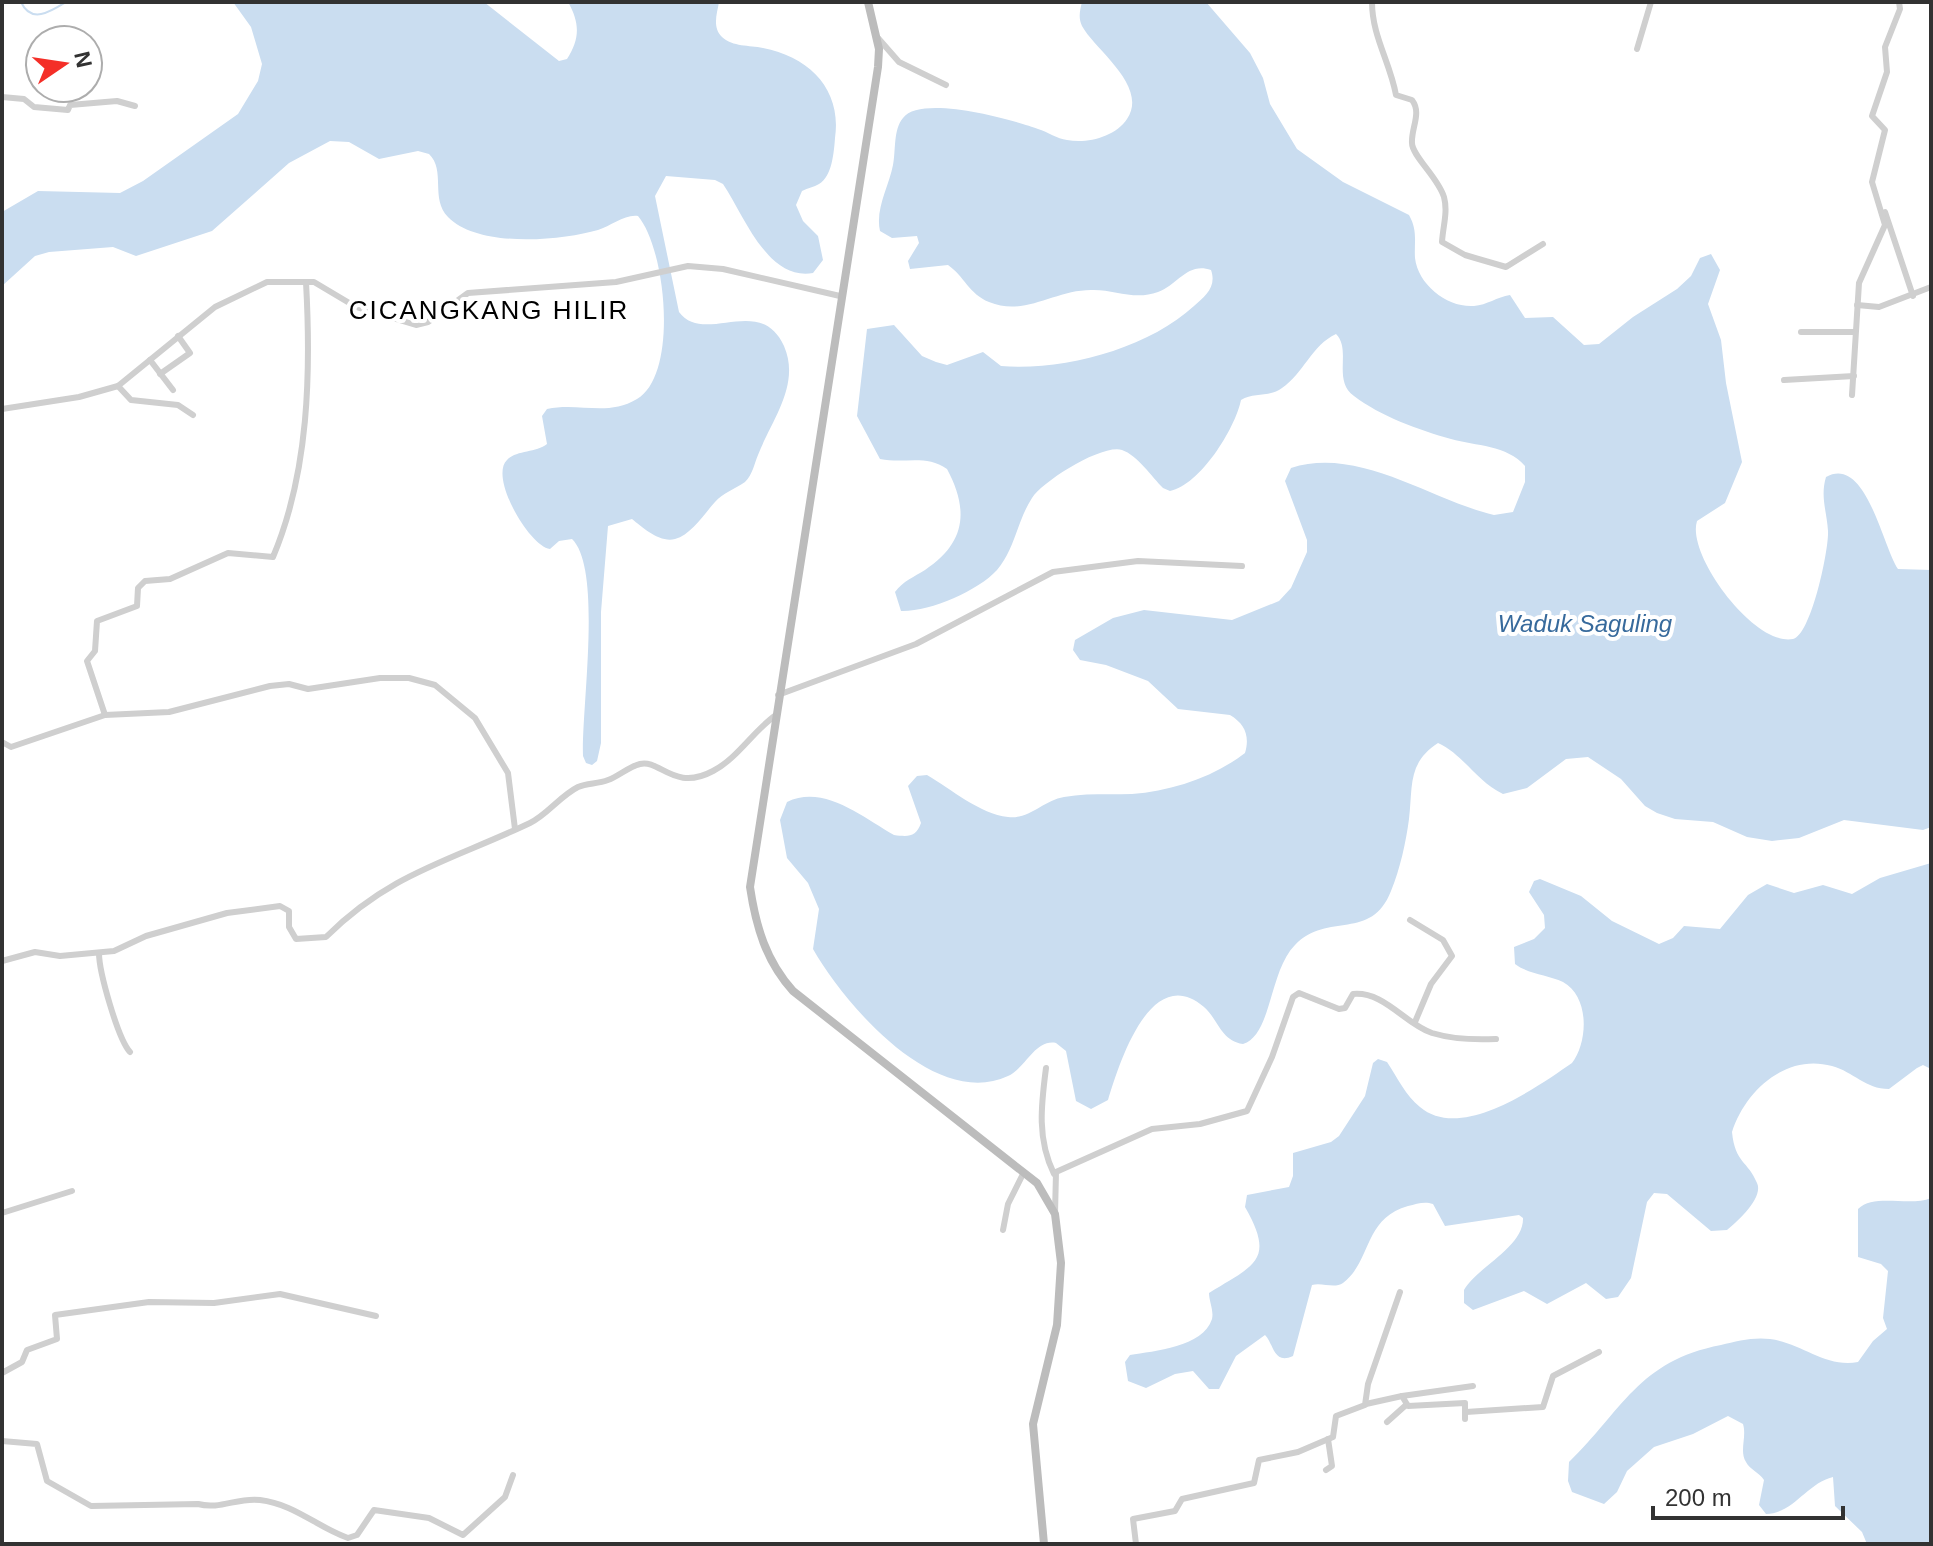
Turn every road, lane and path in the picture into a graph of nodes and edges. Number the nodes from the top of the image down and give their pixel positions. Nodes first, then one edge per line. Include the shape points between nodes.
1 (868, 2) edge
2 (1372, 2) edge
3 (1651, 2) edge
4 (1899, 2) edge
5 (875, 35) junction
6 (1637, 49) dead end
7 (946, 85) dead end
8 (2, 97) edge
9 (135, 106) dead end
10 (1883, 212) junction
11 (1543, 244) dead end
12 (306, 282) junction
13 (1931, 287) edge
14 (840, 296) junction
15 (1913, 296) junction
16 (1857, 305) junction
17 (1801, 332) dead end
18 (1855, 332) junction
19 (178, 336) junction
20 (150, 360) junction
21 (160, 374) junction
22 (1854, 376) junction
23 (1784, 380) dead end
24 (118, 386) junction
25 (173, 390) dead end
26 (1852, 395) dead end
27 (2, 409) edge
28 (193, 415) dead end
29 (1242, 566) dead end
30 (778, 695) junction
31 (105, 715) junction
32 (777, 715) junction
33 (2, 742) edge
34 (515, 829) junction
35 (1410, 920) dead end
36 (99, 953) junction
37 (2, 961) edge
38 (1415, 1022) junction
39 (1496, 1039) dead end
40 (130, 1052) dead end
41 (1046, 1068) dead end
42 (1024, 1172) junction
43 (1054, 1174) junction
44 (72, 1191) dead end
45 (2, 1213) edge
46 (1055, 1214) junction
47 (1003, 1230) dead end
48 (1400, 1292) dead end
49 (376, 1316) dead end
50 (1599, 1352) dead end
51 (2, 1373) edge
52 (1464, 1385) junction
53 (1473, 1386) dead end
54 (1402, 1396) junction
55 (1465, 1403) junction
56 (1366, 1404) junction
57 (1406, 1405) junction
58 (1387, 1422) dead end
59 (1328, 1439) junction
60 (2, 1441) edge
61 (1326, 1470) dead end
62 (513, 1475) dead end
63 (1044, 1544) edge
64 (1136, 1544) edge

1 - 5 main road
2 - 11 street via 1373,28 1392,71 1396,95 1415,103 1414,154 1443,194 1442,242 1506,267
3 - 6 street
4 - 10 street via 1886,43 1887,72 1872,116 1885,130 1872,182
5 - 7 street via 899,62
5 - 14 main road via 878,67
8 - 9 street via 24,99 43,109 117,101
10 - 15 street
10 - 16 street via 1885,225 1859,283
12 - 14 street via 356,307 416,325 468,293 640,279 688,266
12 - 19 street via 267,282 240,293
12 - 31 street via 305,411 296,483 273,557 228,553 170,579 145,581 138,588 137,606 97,621 95,651 87,661
13 - 15 street
14 - 30 main road
15 - 16 street via 1870,309
16 - 18 street
17 - 18 street
18 - 22 street
19 - 20 street
19 - 21 street via 190,353
20 - 21 street
20 - 24 street
21 - 25 street
22 - 23 street
22 - 26 street
24 - 27 street
24 - 28 street via 131,400 178,405
29 - 30 street via 1138,561 1064,569 916,644
30 - 32 main road
31 - 33 street via 11,747
31 - 34 street via 169,712 279,684 308,689 387,677 435,685 475,718 503,759
32 - 34 street via 731,759 701,776 668,776 642,763 604,782 577,787 548,814
32 - 42 main road via 750,869 760,940 774,967 793,991
34 - 36 street via 406,875 371,896 326,937 296,939 288,908 280,906 217,916
35 - 38 street via 1443,940 1452,956 1431,984
36 - 37 street via 35,952
36 - 40 street via 99,975 108,990 115,1027
38 - 39 street via 1435,1033
38 - 43 street via 1362,994 1353,994 1339,1009 1299,993 1247,1111 1200,1124 1152,1129
41 - 43 street via 1041,1131
42 - 46 main road
42 - 47 street via 1008,1204
43 - 46 street
44 - 45 street
46 - 63 main road via 1061,1263 1059,1313 1033,1428
48 - 56 street
49 - 51 street via 280,1294 214,1303 149,1302 55,1315 57,1339 27,1350 22,1362
50 - 55 street via 1553,1376 1546,1406 1466,1416
52 - 53 street
52 - 54 street
52 - 55 street
54 - 56 street
54 - 57 street
55 - 57 street
56 - 59 street via 1336,1416 1334,1436
57 - 58 street
59 - 61 street via 1332,1466
59 - 64 street via 1259,1460 1254,1483 1182,1499 1175,1511 1133,1519
60 - 62 street via 37,1444 47,1481 91,1506 213,1508 258,1499 287,1506 348,1538 360,1532 374,1510 424,1516 463,1535 505,1497

